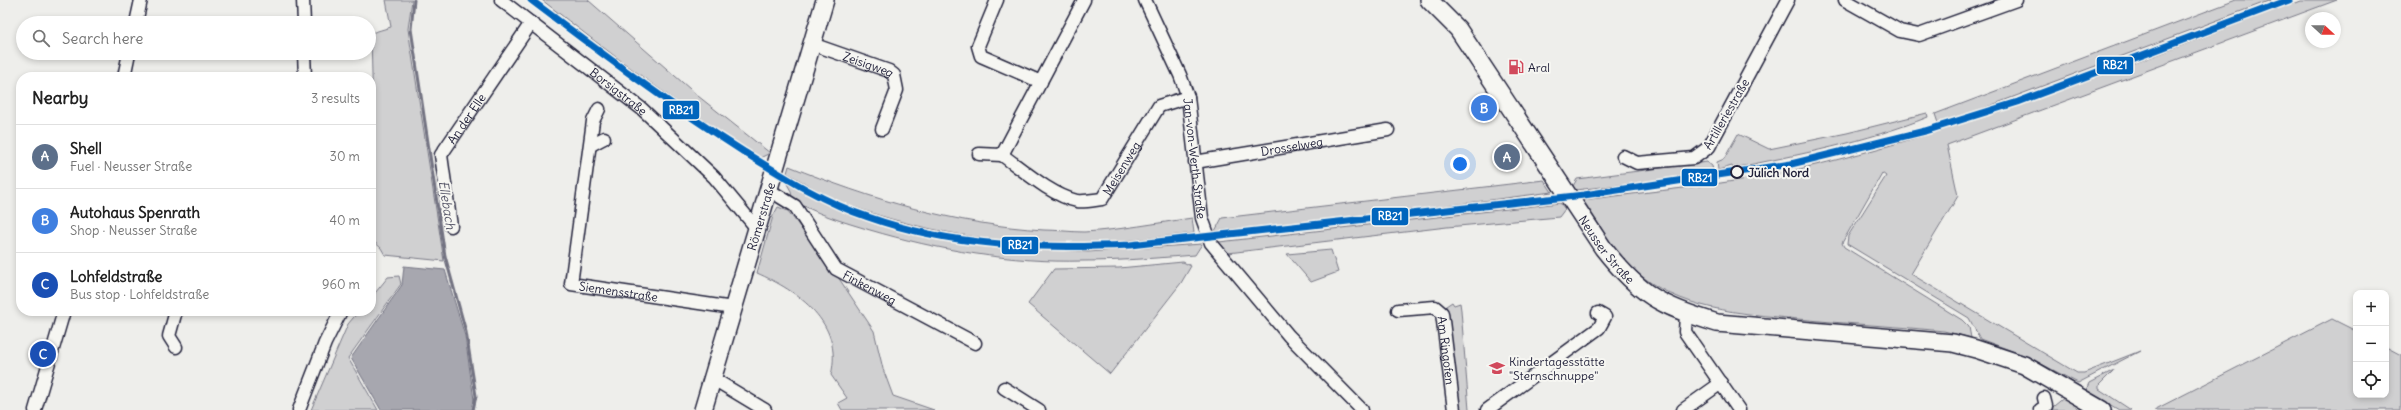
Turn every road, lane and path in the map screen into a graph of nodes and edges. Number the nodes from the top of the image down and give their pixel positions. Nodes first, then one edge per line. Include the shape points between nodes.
1 (141, 0) edge
2 (303, 0) edge
3 (501, 0) edge
4 (825, 0) edge
5 (997, 0) edge
6 (1084, 0) edge
7 (1145, 0) edge
8 (1788, 0) edge
9 (1845, 0) edge
10 (2016, 0) edge
11 (1435, 2) edge
12 (138, 16) edge
13 (304, 16) edge
14 (531, 23) junction
15 (812, 44) junction
16 (128, 60) edge
17 (304, 60) edge
18 (125, 72) edge
19 (305, 72) edge
20 (1041, 82) junction
21 (1188, 97) junction
22 (598, 109) dead end
23 (882, 129) dead end
24 (1388, 130) dead end
25 (604, 138) dead end
26 (591, 146) junction
27 (979, 154) dead end
28 (1002, 155) junction
29 (1623, 156) dead end
30 (1195, 162) junction
31 (769, 190) junction
32 (451, 226) dead end
33 (758, 230) junction
34 (733, 308) junction
35 (1398, 310) dead end
36 (1598, 313) dead end
37 (1686, 314) junction
38 (63, 316) edge
39 (175, 316) edge
40 (339, 316) edge
41 (975, 343) dead end
42 (176, 347) dead end
43 (712, 378) junction
44 (1721, 383) junction
45 (1004, 388) dead end
46 (2044, 398) dead end
47 (35, 410) edge
48 (299, 410) edge
49 (703, 410) edge
50 (765, 410) edge
51 (1039, 410) edge
52 (1362, 410) edge
53 (1454, 410) edge
54 (1487, 410) edge
55 (1683, 410) edge
56 (1739, 410) edge
57 (2040, 410) edge
58 (2102, 410) edge

1 - 12 street
2 - 13 street
3 - 14 street, Borsigstraße
4 - 15 main road, Römerstraße
5 - 20 street via 978,46 981,56
6 - 20 street
7 - 21 street, Jan-von-Werth-Straße
8 - 29 street, Artilleriestraße via 1742,89 1708,148 1701,155 1694,158 1637,163
9 - 10 street via 1900,31 1919,35
11 - 37 main road, Neusser Straße via 1458,29 1578,212 1622,272 1653,299
14 - 32 street, An der Elle via 441,155
14 - 33 street, Borsigstraße via 642,109 718,182
15 - 23 street, Zeisigweg via 894,75 896,90
15 - 31 main road, Römerstraße
16 - 18 street
17 - 19 street
20 - 28 street
21 - 28 street, Meisenweg via 1159,106 1102,199 1077,201 1041,184
21 - 30 street, Jan-von-Werth-Straße
22 - 26 street, Siemensstraße via 593,121
24 - 30 street, Drosselweg
25 - 26 street
26 - 34 street, Siemensstraße via 572,284
27 - 28 street
30 - 52 street, Jan-von-Werth-Straße via 1202,218 1211,243 1289,336
31 - 33 main road, Römerstraße
31 - 41 street, Finkenweg via 794,206 836,270
33 - 34 main road, Römerstraße
34 - 43 main road, Römerstraße
35 - 53 street, Am Ringofen via 1435,307 1442,314
36 - 54 street via 1605,317 1598,328
37 - 44 street via 1685,332
37 - 58 main road, Neusser Straße via 1718,322 1953,343 2024,365
38 - 47 street
39 - 42 street via 169,336
40 - 48 street
43 - 49 main road, Römerstraße
43 - 50 street
44 - 55 street
44 - 56 street
45 - 51 street
46 - 57 street via 2046,406

